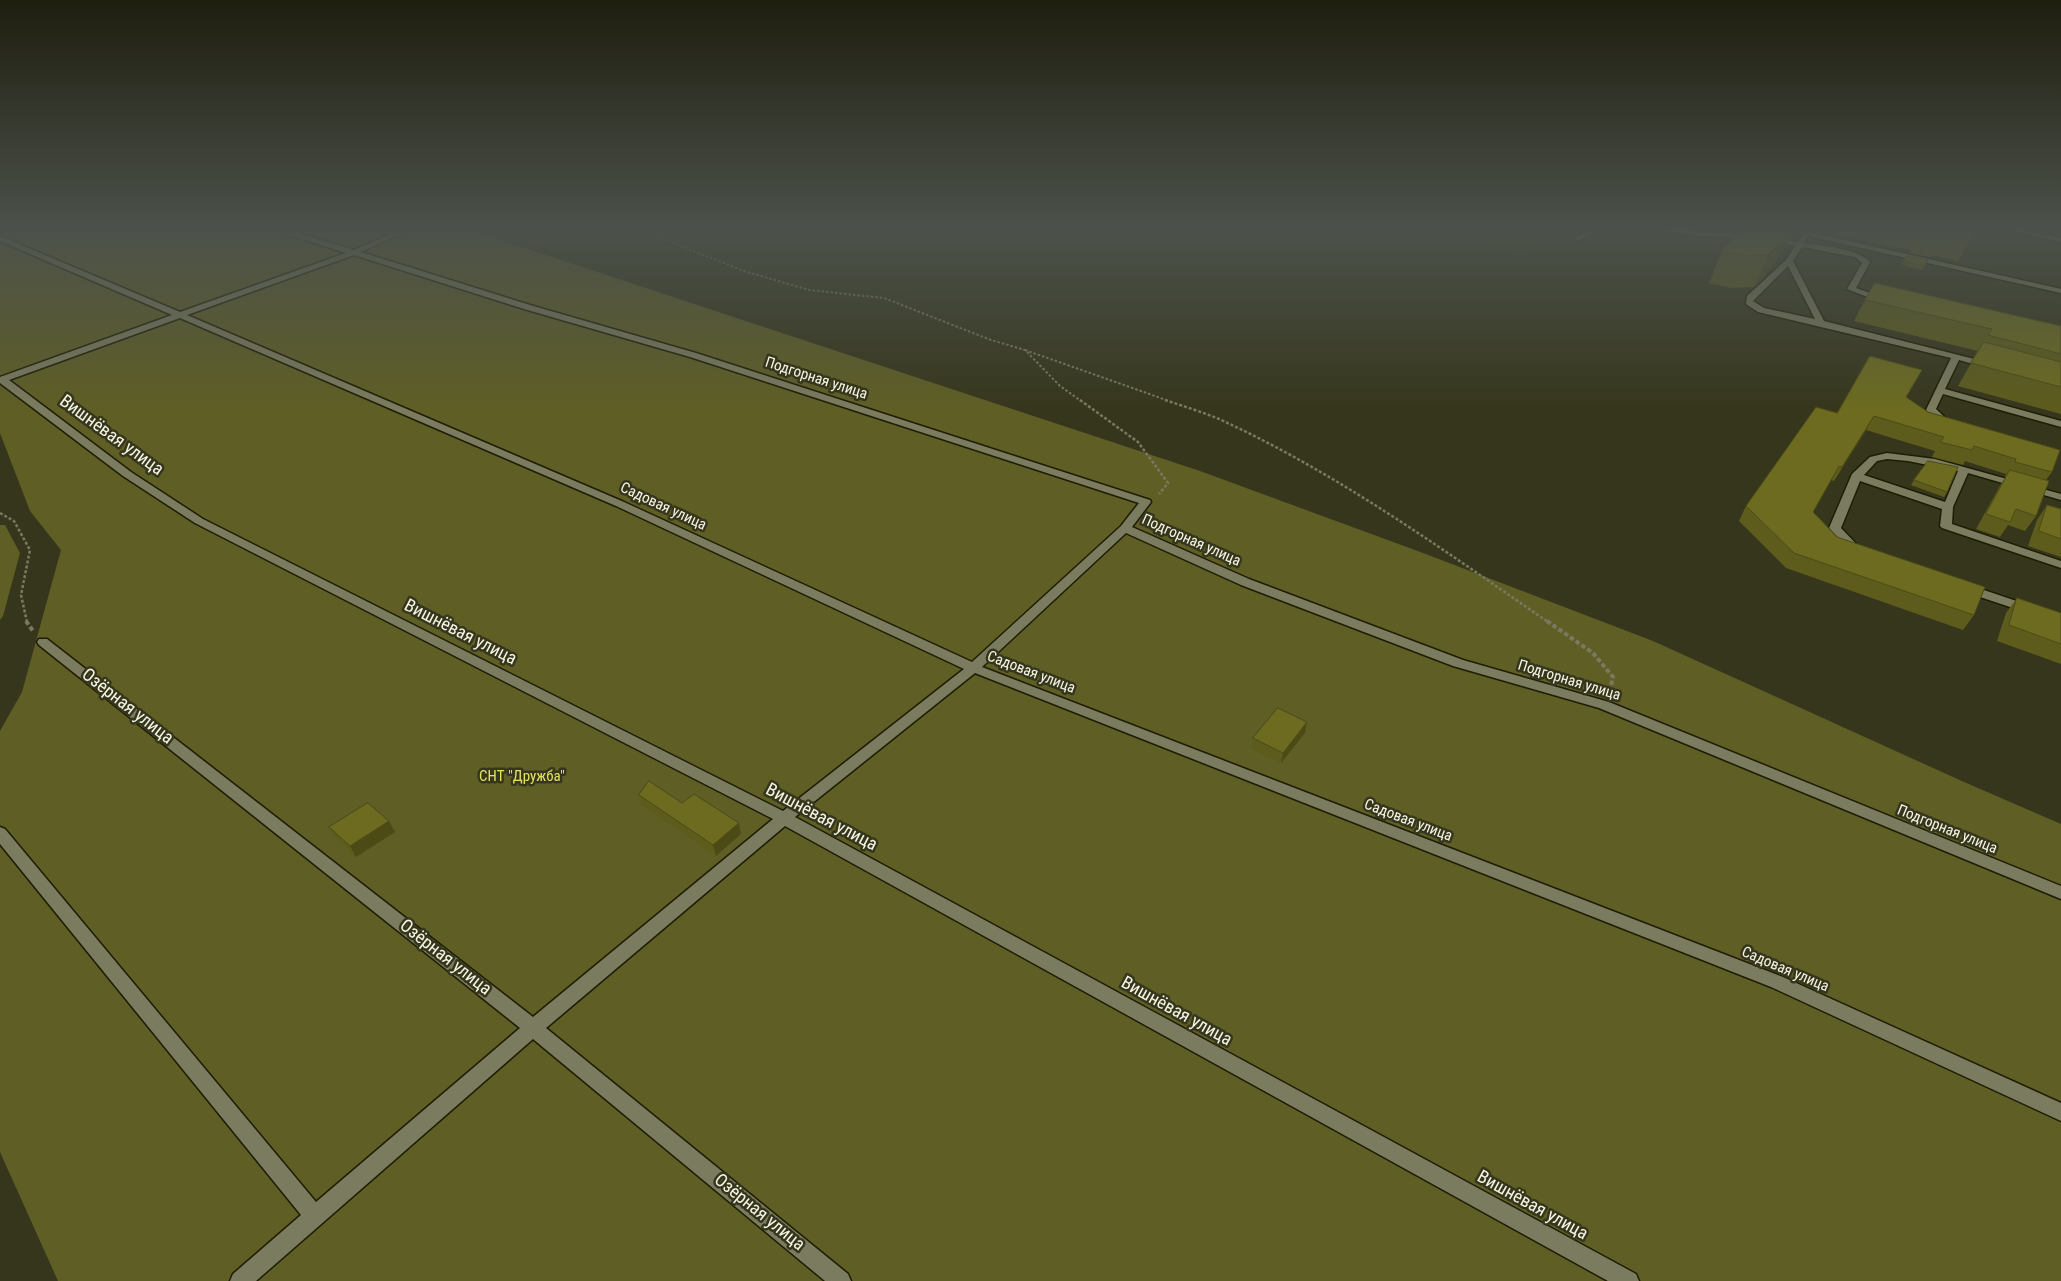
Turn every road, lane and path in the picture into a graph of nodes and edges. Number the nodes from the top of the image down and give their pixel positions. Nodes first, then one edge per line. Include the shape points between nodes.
1 (122, 291) edge
2 (246, 291) edge
3 (479, 291) edge
4 (816, 291) edge
5 (1758, 291) edge
6 (1805, 291) edge
7 (1855, 291) edge
8 (1888, 302) edge
9 (178, 315) junction
10 (1822, 323) junction
11 (1025, 350) junction
12 (1956, 357) junction
13 (1994, 367) edge
14 (1, 379) edge
15 (1941, 391) junction
16 (2061, 424) edge
17 (1953, 426) edge
18 (1964, 470) junction
19 (1856, 476) junction
20 (2061, 497) edge
21 (1146, 502) junction
22 (1948, 507) junction
23 (0, 513) edge
24 (1126, 528) junction
25 (1866, 554) edge
26 (2061, 565) edge
27 (1959, 586) edge
28 (2061, 620) edge
29 (43, 642) joint
30 (972, 668) junction
31 (1604, 706) junction
32 (784, 818) junction
33 (0, 833) edge
34 (2061, 893) edge
35 (533, 1028) junction
36 (2061, 1112) edge
37 (315, 1216) junction
38 (240, 1281) edge
39 (842, 1281) edge
40 (1629, 1281) edge

1 - 9 lane, Садовая улица
2 - 9 lane
3 - 21 lane, Подгорная улица via 693,355
4 - 11 path via 884,298
5 - 10 lane via 1749,302 1761,310
6 - 10 lane
7 - 8 lane
9 - 14 lane
9 - 30 lane, Садовая улица via 620,504
10 - 12 lane
11 - 21 path via 1060,386 1138,442 1168,483 1162,493
11 - 31 path via 1218,419 1338,482 1396,517 1593,653 1613,678
12 - 13 lane
12 - 15 lane
14 - 32 lane, Вишнёвая улица via 127,474 199,521
15 - 16 lane
15 - 17 lane via 1931,410 1944,423
18 - 19 lane via 1907,456 1876,458
18 - 20 lane
18 - 22 lane
19 - 22 lane
19 - 25 lane via 1835,528 1857,551
21 - 24 lane, Подгорная улица
22 - 26 lane via 1946,526
23 - 29 path via 14,521 30,550 21,595 27,624
24 - 30 lane
24 - 31 lane, Подгорная улица via 1245,582 1458,663
27 - 28 lane
29 - 35 lane, Озёрная улица
30 - 32 lane
30 - 36 lane, Садовая улица via 1777,982
31 - 34 lane, Подгорная улица
32 - 35 lane
32 - 40 lane, Вишнёвая улица
33 - 37 lane
35 - 37 lane
35 - 39 lane, Озёрная улица
37 - 38 lane

